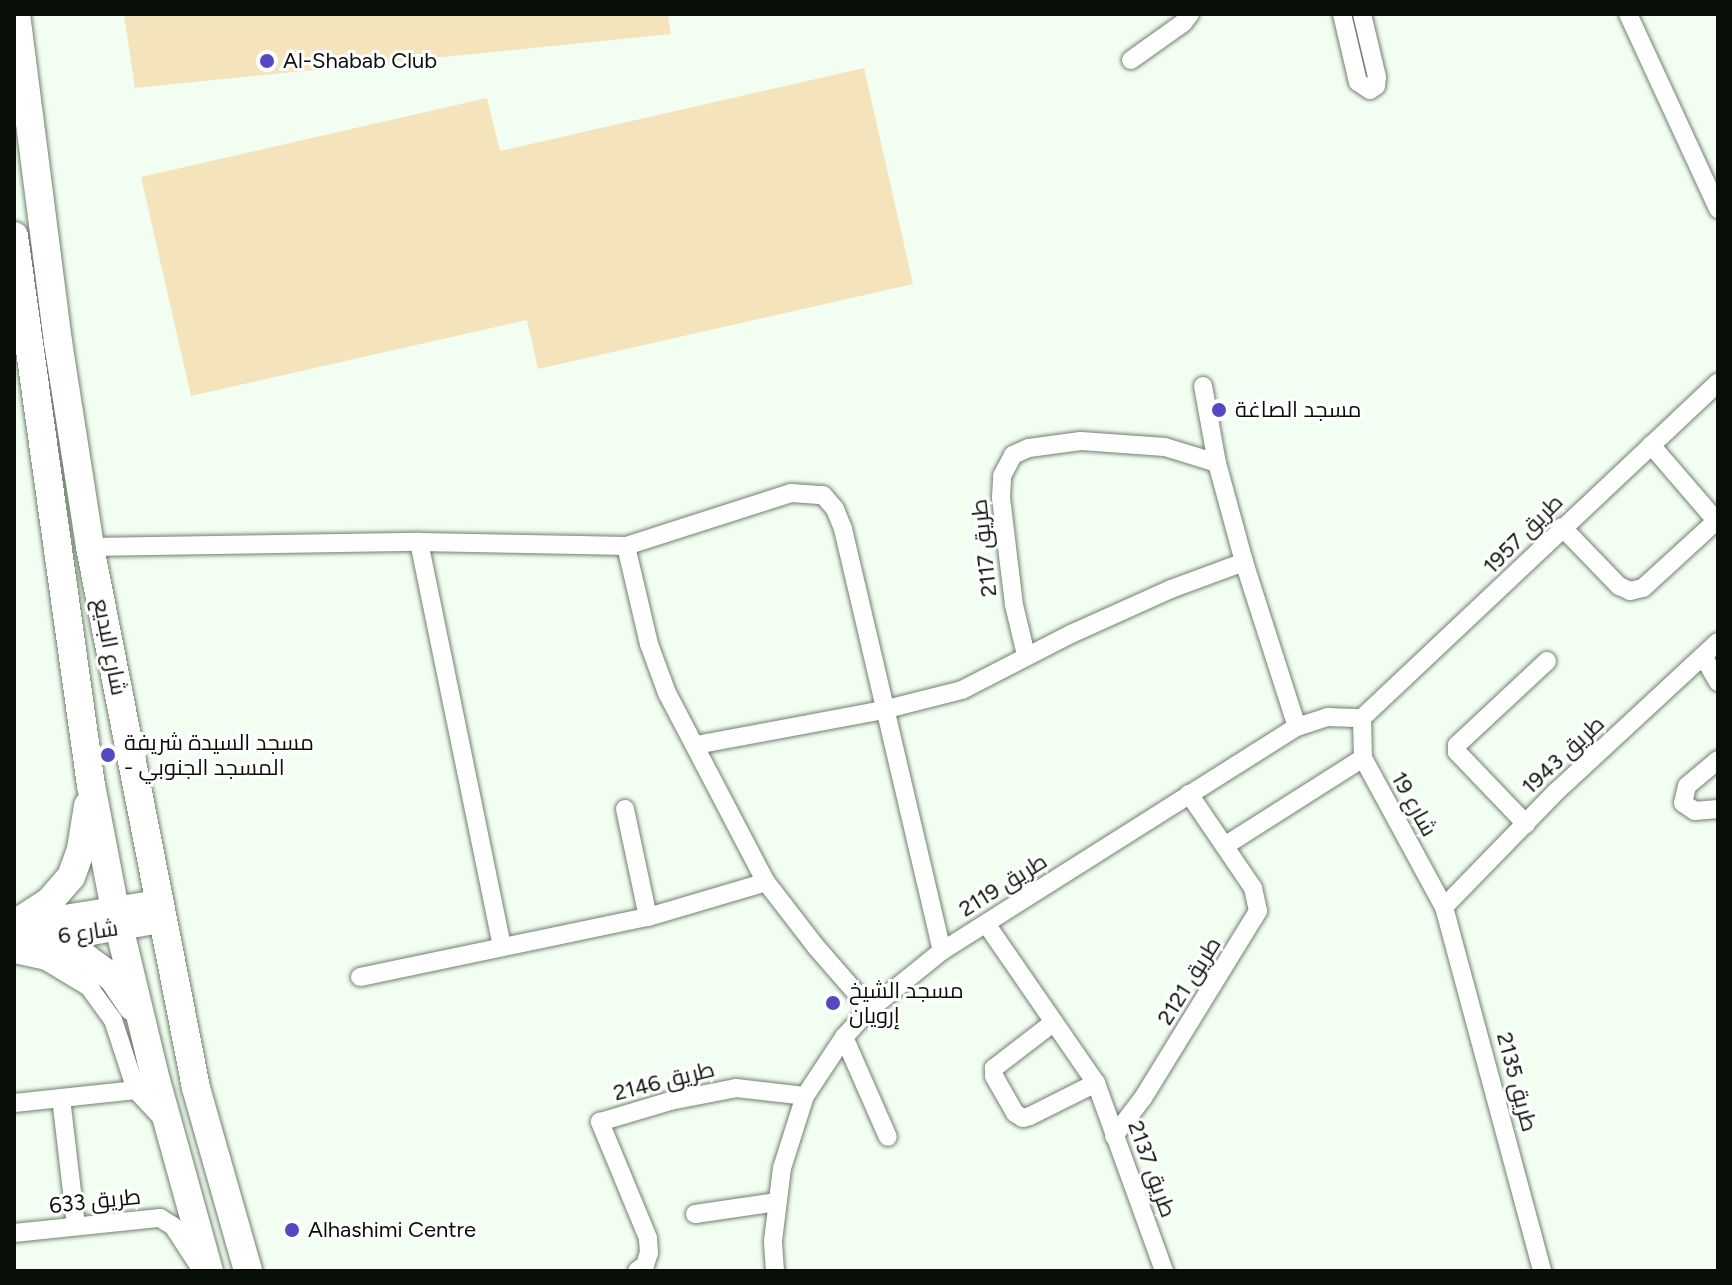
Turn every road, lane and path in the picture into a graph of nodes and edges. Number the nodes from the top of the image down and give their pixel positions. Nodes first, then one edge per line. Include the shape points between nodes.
1 (16, 14) edge
2 (1190, 14) edge
3 (1342, 14) edge
4 (1362, 14) edge
5 (1628, 14) edge
6 (1131, 60) dead end
7 (1718, 209) edge
8 (14, 236) edge
9 (1718, 383) edge
10 (1203, 386) dead end
11 (1651, 445) junction
12 (1217, 463) junction
13 (1717, 522) edge
14 (1562, 527) junction
15 (419, 542) junction
16 (626, 546) junction
17 (90, 547) junction
18 (1244, 562) junction
19 (1718, 642) edge
20 (1026, 655) junction
21 (1703, 656) junction
22 (1547, 661) dead end
23 (1718, 682) edge
24 (883, 710) junction
25 (1362, 718) junction
26 (1297, 727) junction
27 (696, 745) junction
28 (1363, 758) junction
29 (1718, 760) edge
30 (91, 785) junction
31 (1189, 794) junction
32 (625, 809) dead end
33 (1718, 809) edge
34 (1526, 824) junction
35 (1226, 845) junction
36 (766, 882) junction
37 (1444, 907) junction
38 (159, 912) junction
39 (648, 917) junction
40 (117, 919) junction
41 (987, 925) junction
42 (16, 934) edge
43 (502, 946) junction
44 (942, 951) junction
45 (360, 977) dead end
46 (870, 1009) junction
47 (142, 1022) junction
48 (1054, 1022) junction
49 (844, 1037) junction
50 (1096, 1083) junction
51 (136, 1090) junction
52 (805, 1096) junction
53 (61, 1098) junction
54 (14, 1103) edge
55 (166, 1122) junction
56 (1114, 1136) junction
57 (888, 1137) dead end
58 (777, 1202) junction
59 (695, 1214) dead end
60 (76, 1226) junction
61 (14, 1233) edge
62 (202, 1271) edge
63 (209, 1271) edge
64 (248, 1271) edge
65 (637, 1271) edge
66 (775, 1271) edge
67 (1164, 1271) edge
68 (1542, 1271) edge

1 - 17 main road, شارع البديع
2 - 6 street
3 - 4 street via 1358,82 1370,90 1377,77
5 - 7 street
8 - 30 main road, شارع البديع
9 - 11 street, طريق 1957
10 - 12 street
11 - 13 street
11 - 14 street, طريق 1957
12 - 18 street
12 - 20 street, طريق 2117 via 1165,447 1094,441 1029,448 1013,455 1002,476 1001,498
13 - 14 street via 1643,588 1630,591
14 - 25 street, طريق 1957 via 1493,599
15 - 16 street
15 - 17 street
15 - 43 street
16 - 24 street via 791,493 823,495 843,529
16 - 27 street via 649,644 667,693
17 - 38 main road, شارع البديع
18 - 20 street
18 - 26 street
19 - 21 street, طريق 1943
20 - 24 street via 962,690
21 - 23 street
21 - 34 street, طريق 1943
22 - 34 street via 1457,745 1457,752
24 - 27 street
24 - 44 street
25 - 26 street, طريق 2119 via 1328,717
25 - 28 street, شارع 19
26 - 31 street, طريق 2119
27 - 36 street
28 - 35 street
28 - 37 street, شارع 19
29 - 33 street via 1687,786 1683,803 1695,811
30 - 40 main road, شارع البديع
30 - 42 main road via 71,877
31 - 35 street, طريق 2121
31 - 41 street, طريق 2119
32 - 39 street
34 - 37 street, طريق 1943
35 - 56 street, طريق 2121 via 1258,900 1255,920
36 - 39 street
36 - 46 street
37 - 68 street, طريق 2135
38 - 40 street, شارع 6
38 - 64 main road, شارع البديع via 201,1113
39 - 43 street
40 - 42 street, شارع 6
40 - 47 main road, شارع البديع
41 - 44 street, طريق 2119
41 - 48 street, طريق 2137
42 - 47 main road via 98,966 119,986
42 - 51 street via 46,961 89,987 113,1020
43 - 45 street
44 - 46 street, طريق 2119
46 - 49 street, طريق 2119
47 - 55 main road, شارع البديع
48 - 50 street, طريق 2137
48 - 50 street via 994,1068 1015,1113 1030,1116
49 - 52 street, طريق 2119
49 - 57 street
50 - 56 street, طريق 2137
51 - 53 street
51 - 55 street
52 - 58 street, طريق 2119
52 - 65 street, طريق 2146 via 736,1088 600,1122 648,1238 645,1265
53 - 54 street
53 - 60 street
55 - 63 main road, شارع البديع
56 - 67 street, طريق 2137
58 - 59 street
58 - 66 street, طريق 2119
60 - 61 street, طريق 633
60 - 62 street, طريق 633 via 160,1218 173,1226

